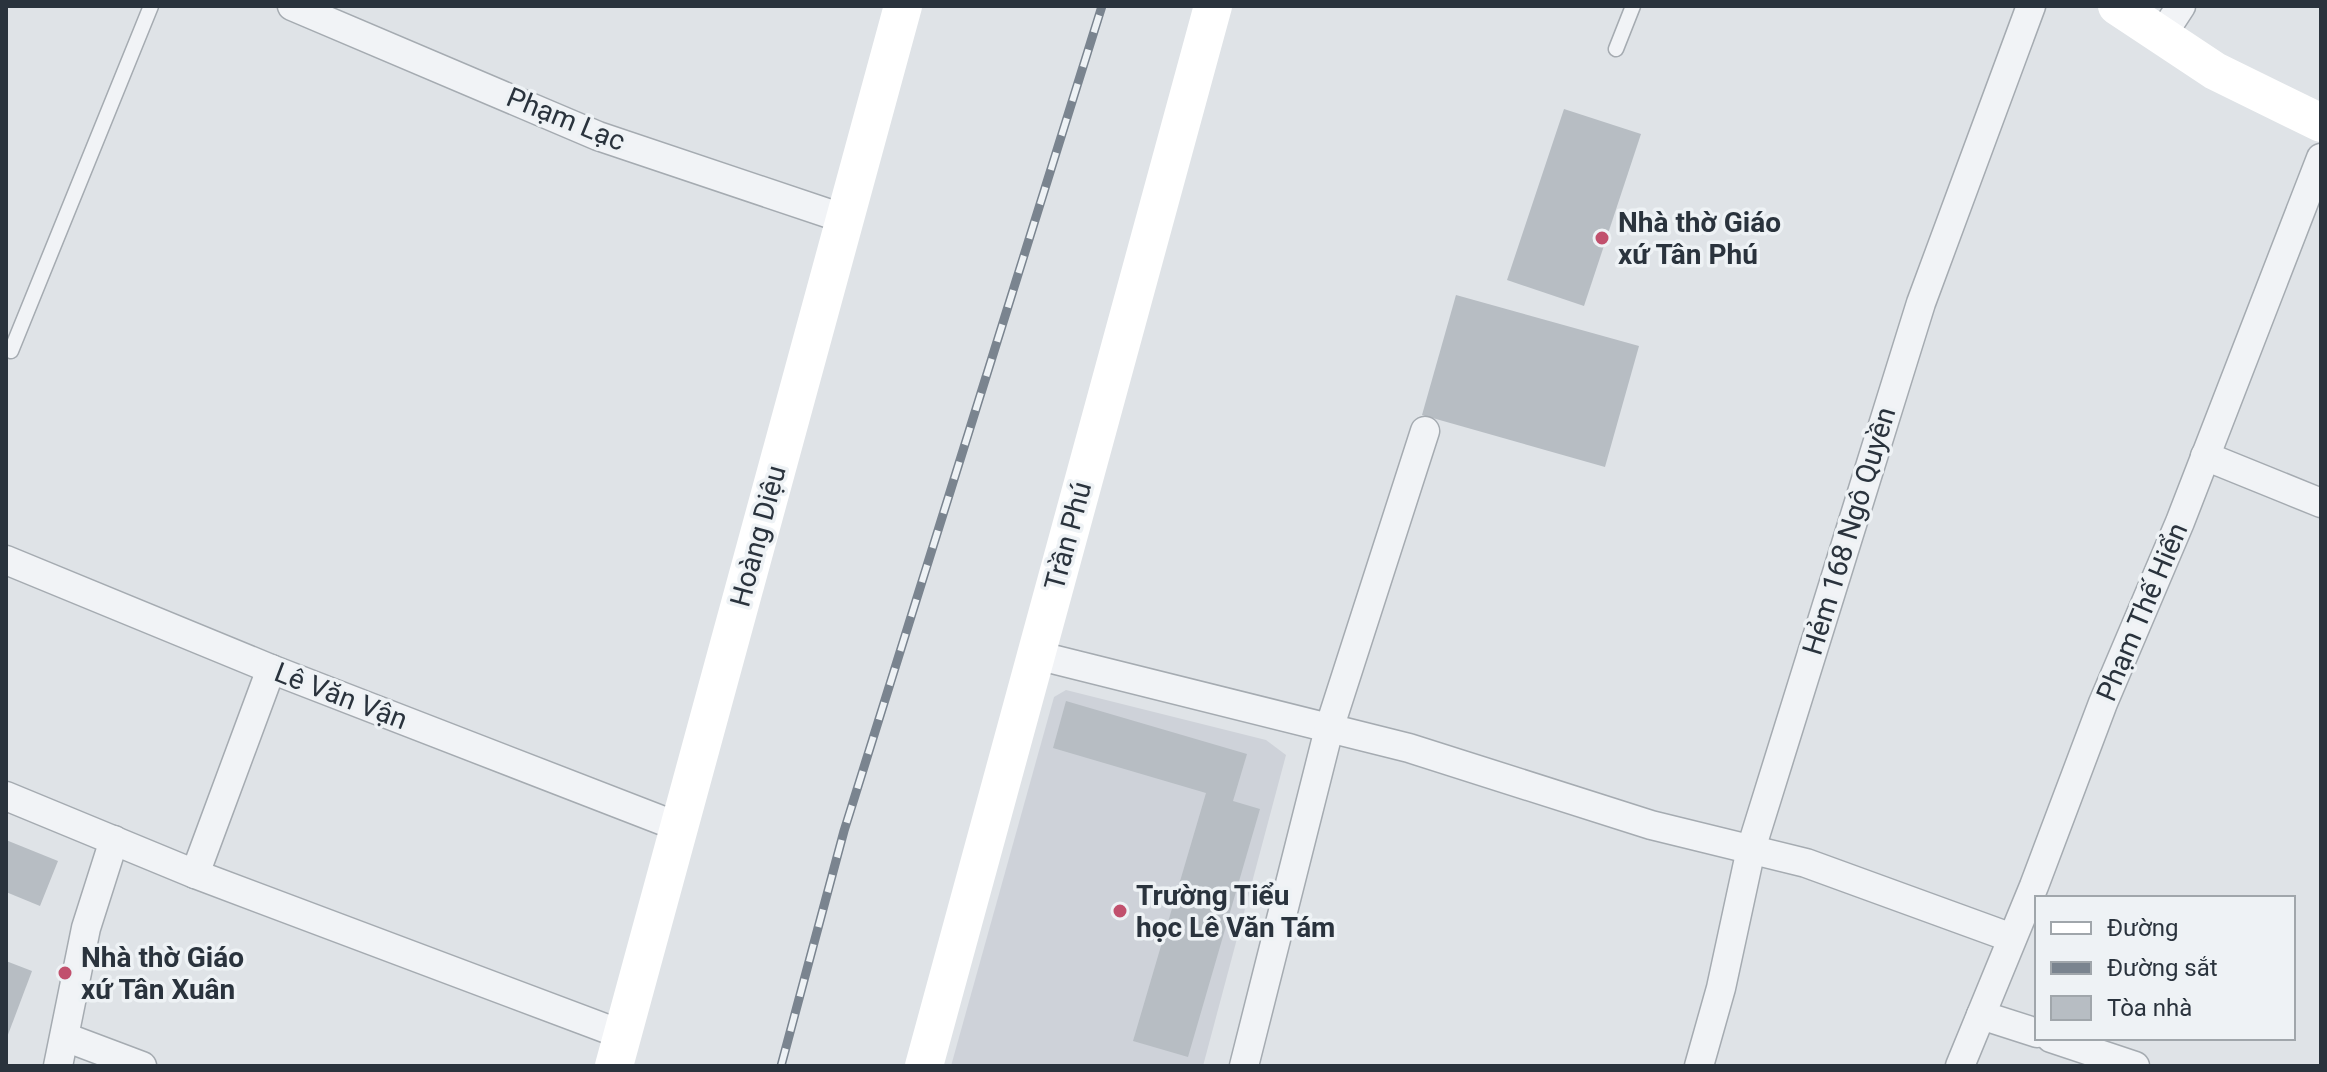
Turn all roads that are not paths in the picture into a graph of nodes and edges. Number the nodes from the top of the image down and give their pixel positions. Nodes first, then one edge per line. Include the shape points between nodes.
1 (151, 6) edge
2 (292, 6) edge
3 (903, 6) edge
4 (1213, 6) edge
5 (1633, 6) edge
6 (2031, 6) edge
7 (2117, 6) edge
8 (2172, 20) edge
9 (1616, 49) dead end
10 (2321, 123) edge
11 (2321, 158) edge
12 (845, 219) junction
13 (11, 351) dead end
14 (1425, 431) dead end
15 (2205, 456) junction
16 (2321, 503) edge
17 (6, 560) edge
18 (1036, 655) junction
19 (271, 669) junction
20 (1329, 729) junction
21 (6, 796) edge
22 (679, 827) junction
23 (114, 840) junction
24 (1751, 849) junction
25 (195, 874) junction
26 (2012, 938) junction
27 (1981, 1015) junction
28 (2035, 1032) edge
29 (65, 1037) junction
30 (2057, 1040) edge
31 (618, 1050) edge
32 (58, 1066) edge
33 (142, 1066) edge
34 (924, 1066) edge
35 (1244, 1066) edge
36 (1699, 1066) edge
37 (1960, 1066) edge
38 (2135, 1066) edge

1 - 13 lane
2 - 12 street, Phạm Lạc via 598,136
3 - 12 street, Hoàng Diệu
4 - 18 street, Trần Phú
5 - 9 lane
6 - 24 street, Hẻm 168 Ngô Quyền via 1921,303
7 - 8 street
8 - 10 street via 2215,71
11 - 15 street, Phạm Thế Hiển
12 - 22 street, Hoàng Diệu
14 - 20 street
15 - 16 street
15 - 26 street, Phạm Thế Hiển
17 - 19 street, Lê Văn Vận
18 - 20 street
18 - 34 street, Trần Phú
19 - 22 street, Lê Văn Vận
19 - 25 street
20 - 24 street via 1409,748 1651,825
20 - 35 street
21 - 23 street
22 - 31 street, Hoàng Diệu
23 - 25 street
23 - 29 street via 86,928
24 - 26 street via 1806,863
24 - 36 street, Hẻm 168 Ngô Quyền
25 - 31 street
26 - 27 street, Phạm Thế Hiển
27 - 28 street
27 - 37 street, Phạm Thế Hiển
29 - 32 street
29 - 33 street
30 - 38 street

